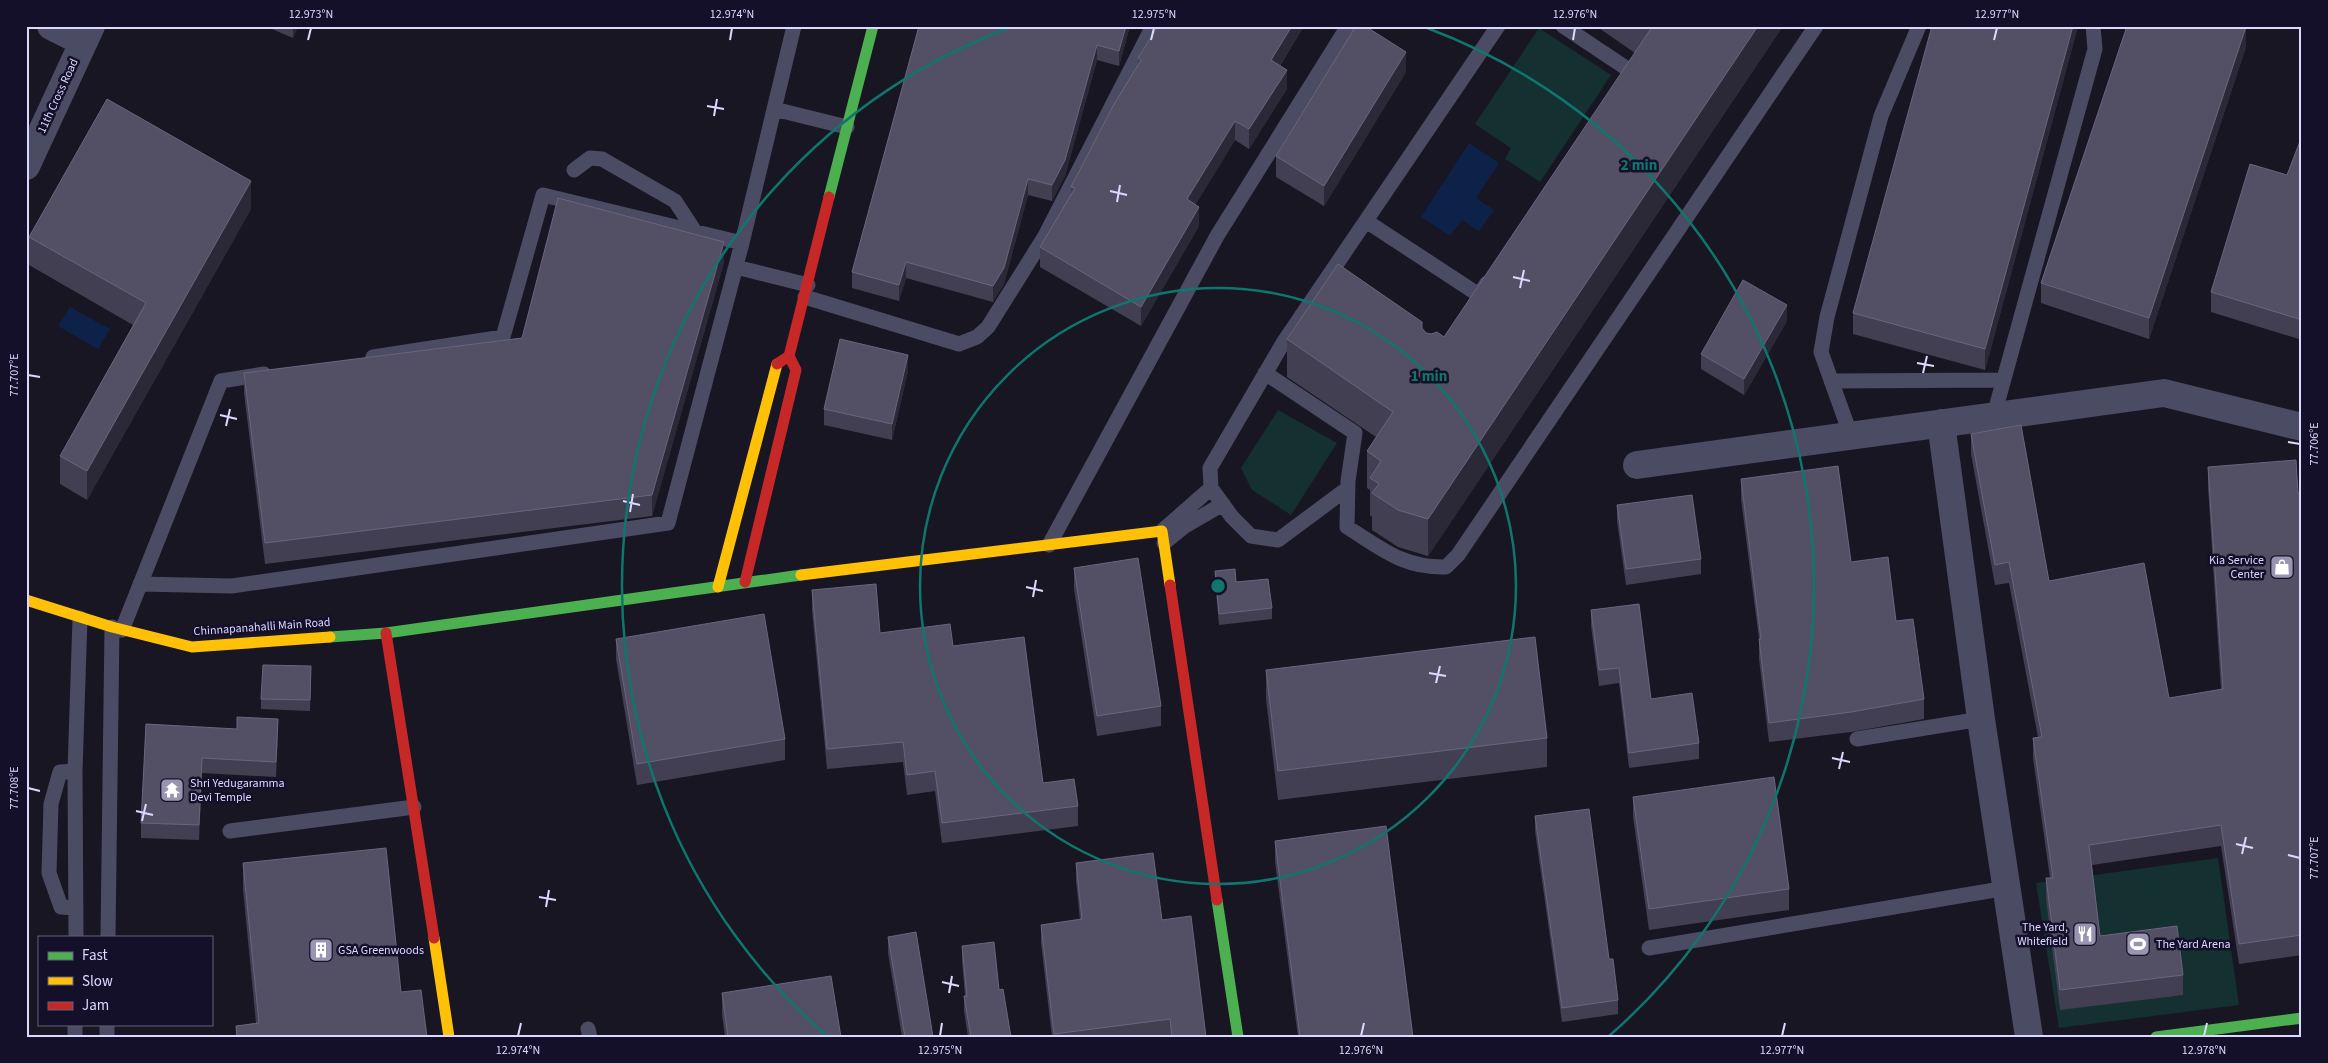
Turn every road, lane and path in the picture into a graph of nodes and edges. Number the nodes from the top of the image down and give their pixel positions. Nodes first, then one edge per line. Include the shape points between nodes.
1 (51, 26) edge
2 (794, 26) edge
3 (873, 26) edge
4 (1153, 26) edge
5 (1348, 26) edge
6 (1498, 26) edge
7 (1563, 26) edge
8 (1816, 26) edge
9 (1919, 26) edge
10 (2093, 26) edge
11 (87, 34) edge
12 (1616, 96) edge
13 (774, 109) junction
14 (847, 127) junction
15 (29, 153) edge
16 (574, 170) dead end
17 (1366, 221) junction
18 (696, 233) junction
19 (742, 243) junction
20 (736, 267) junction
21 (1495, 271) edge
22 (806, 291) junction
23 (1479, 295) junction
24 (1468, 310) edge
25 (789, 356) junction
26 (357, 360) edge
27 (279, 372) edge
28 (1265, 373) junction
29 (2003, 380) junction
30 (1831, 381) junction
31 (1994, 415) junction
32 (1941, 423) junction
33 (2302, 427) edge
34 (1851, 436) junction
35 (1637, 465) dead end
36 (1211, 488) junction
37 (1348, 488) junction
38 (1223, 504) junction
39 (1163, 537) junction
40 (1049, 544) junction
41 (745, 582) junction
42 (140, 584) junction
43 (718, 587) junction
44 (26, 600) edge
45 (80, 618) junction
46 (117, 629) junction
47 (386, 633) junction
48 (1981, 719) junction
49 (1857, 739) dead end
50 (75, 771) junction
51 (414, 807) junction
52 (230, 831) dead end
53 (2007, 888) junction
54 (76, 908) junction
55 (76, 936) edge
56 (108, 936) edge
57 (1649, 948) dead end
58 (2302, 1018) edge
59 (449, 1037) edge
60 (1238, 1037) edge
61 (2029, 1037) edge
62 (2156, 1037) edge

1 - 11 street
2 - 13 lane
3 - 14 street
4 - 22 lane via 1046,236 988,327 977,337 958,344
5 - 40 lane via 1217,236
6 - 17 lane
7 - 12 lane via 1632,72
8 - 37 lane via 1458,555 1446,567 1428,567 1399,560 1348,527
9 - 30 lane via 1881,116 1827,317 1821,352
10 - 29 lane via 2095,49
11 - 15 street, 11th Cross Road
13 - 14 lane
13 - 19 lane
14 - 22 street
16 - 18 lane via 590,158 602,160 675,201
17 - 23 lane
17 - 28 lane
18 - 19 lane
18 - 26 lane via 543,195 503,337
19 - 20 lane
20 - 22 lane
20 - 42 lane via 668,523 232,586
21 - 23 lane
22 - 25 street
23 - 24 lane
25 - 41 street via 796,370
25 - 43 street via 777,364
27 - 42 lane via 221,381
28 - 36 lane via 1210,468
28 - 37 lane via 1356,433
29 - 30 lane
29 - 31 lane
30 - 34 lane
31 - 32 street
31 - 33 street via 2164,393
32 - 34 street
32 - 48 street
34 - 35 street
36 - 38 lane
36 - 39 lane
37 - 38 lane via 1278,540 1252,536
38 - 39 lane
39 - 40 street, Chinnapanahalli Main Road
39 - 60 street
40 - 41 street, Chinnapanahalli Main Road
41 - 43 street, Chinnapanahalli Main Road
42 - 46 lane
43 - 47 street, Chinnapanahalli Main Road
44 - 45 street, Chinnapanahalli Main Road
45 - 46 street, Chinnapanahalli Main Road
45 - 50 lane
46 - 47 street, Chinnapanahalli Main Road via 192,647
46 - 56 lane
47 - 51 street
48 - 49 lane
48 - 53 street
50 - 54 lane
50 - 54 lane via 60,772 51,804 49,873 61,908
51 - 52 lane
51 - 59 street
53 - 57 lane
53 - 61 street
54 - 55 lane
58 - 62 street

